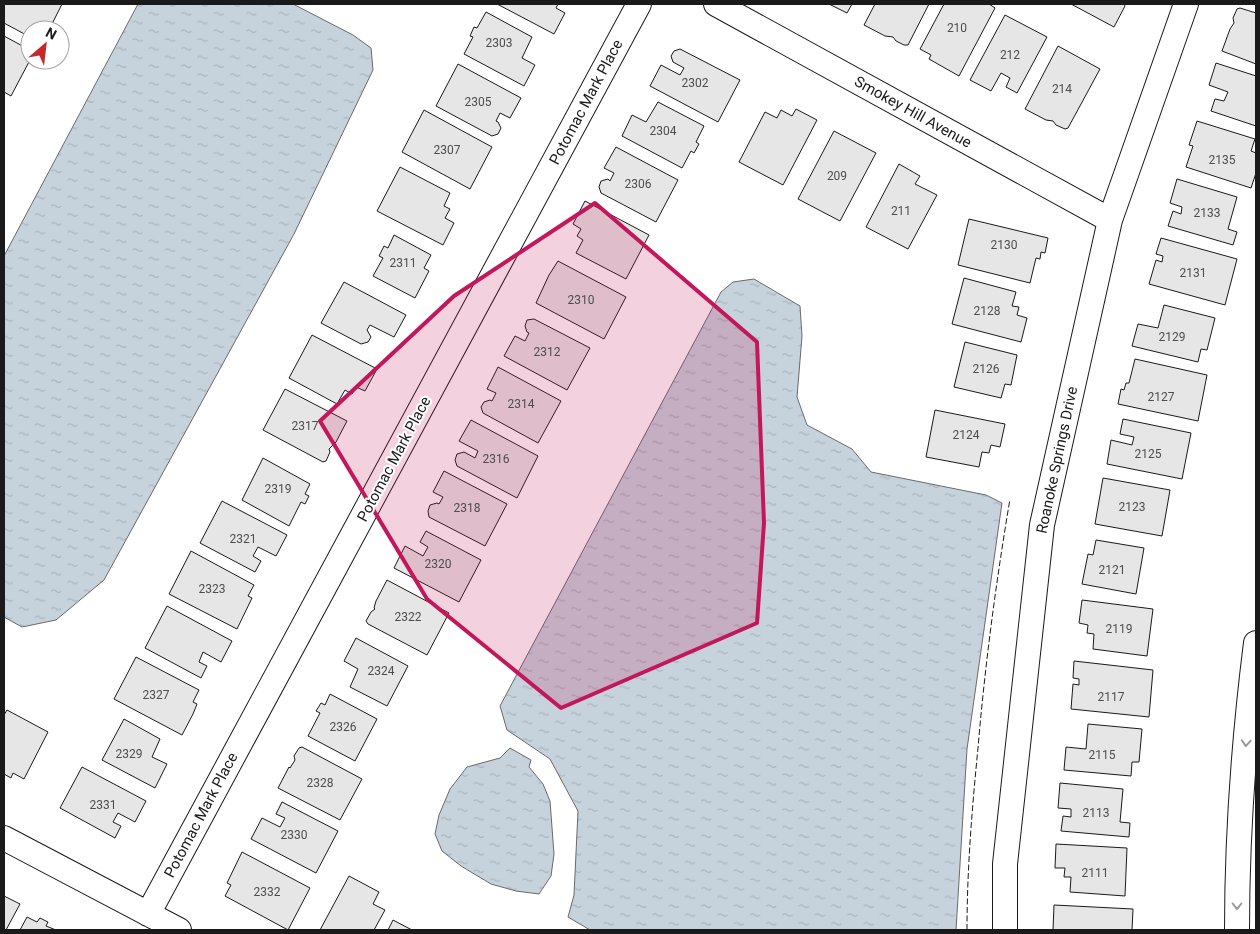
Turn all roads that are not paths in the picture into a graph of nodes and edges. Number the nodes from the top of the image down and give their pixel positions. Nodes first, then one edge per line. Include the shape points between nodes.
1 (640, 4) edge
2 (716, 4) edge
3 (1186, 4) edge
4 (1110, 220) junction
5 (1256, 643) edge
6 (4, 838) edge
7 (148, 914) junction
8 (179, 930) edge
9 (1005, 930) edge
10 (1237, 930) edge

1 - 7 street, Potomac Mark Place
2 - 4 street, Smokey Hill Avenue
3 - 4 street, Roanoke Springs Drive
4 - 9 street, Roanoke Springs Drive via 1042,525 1005,864
5 -> 10 street via 1237,868
6 - 7 street
7 - 8 street

